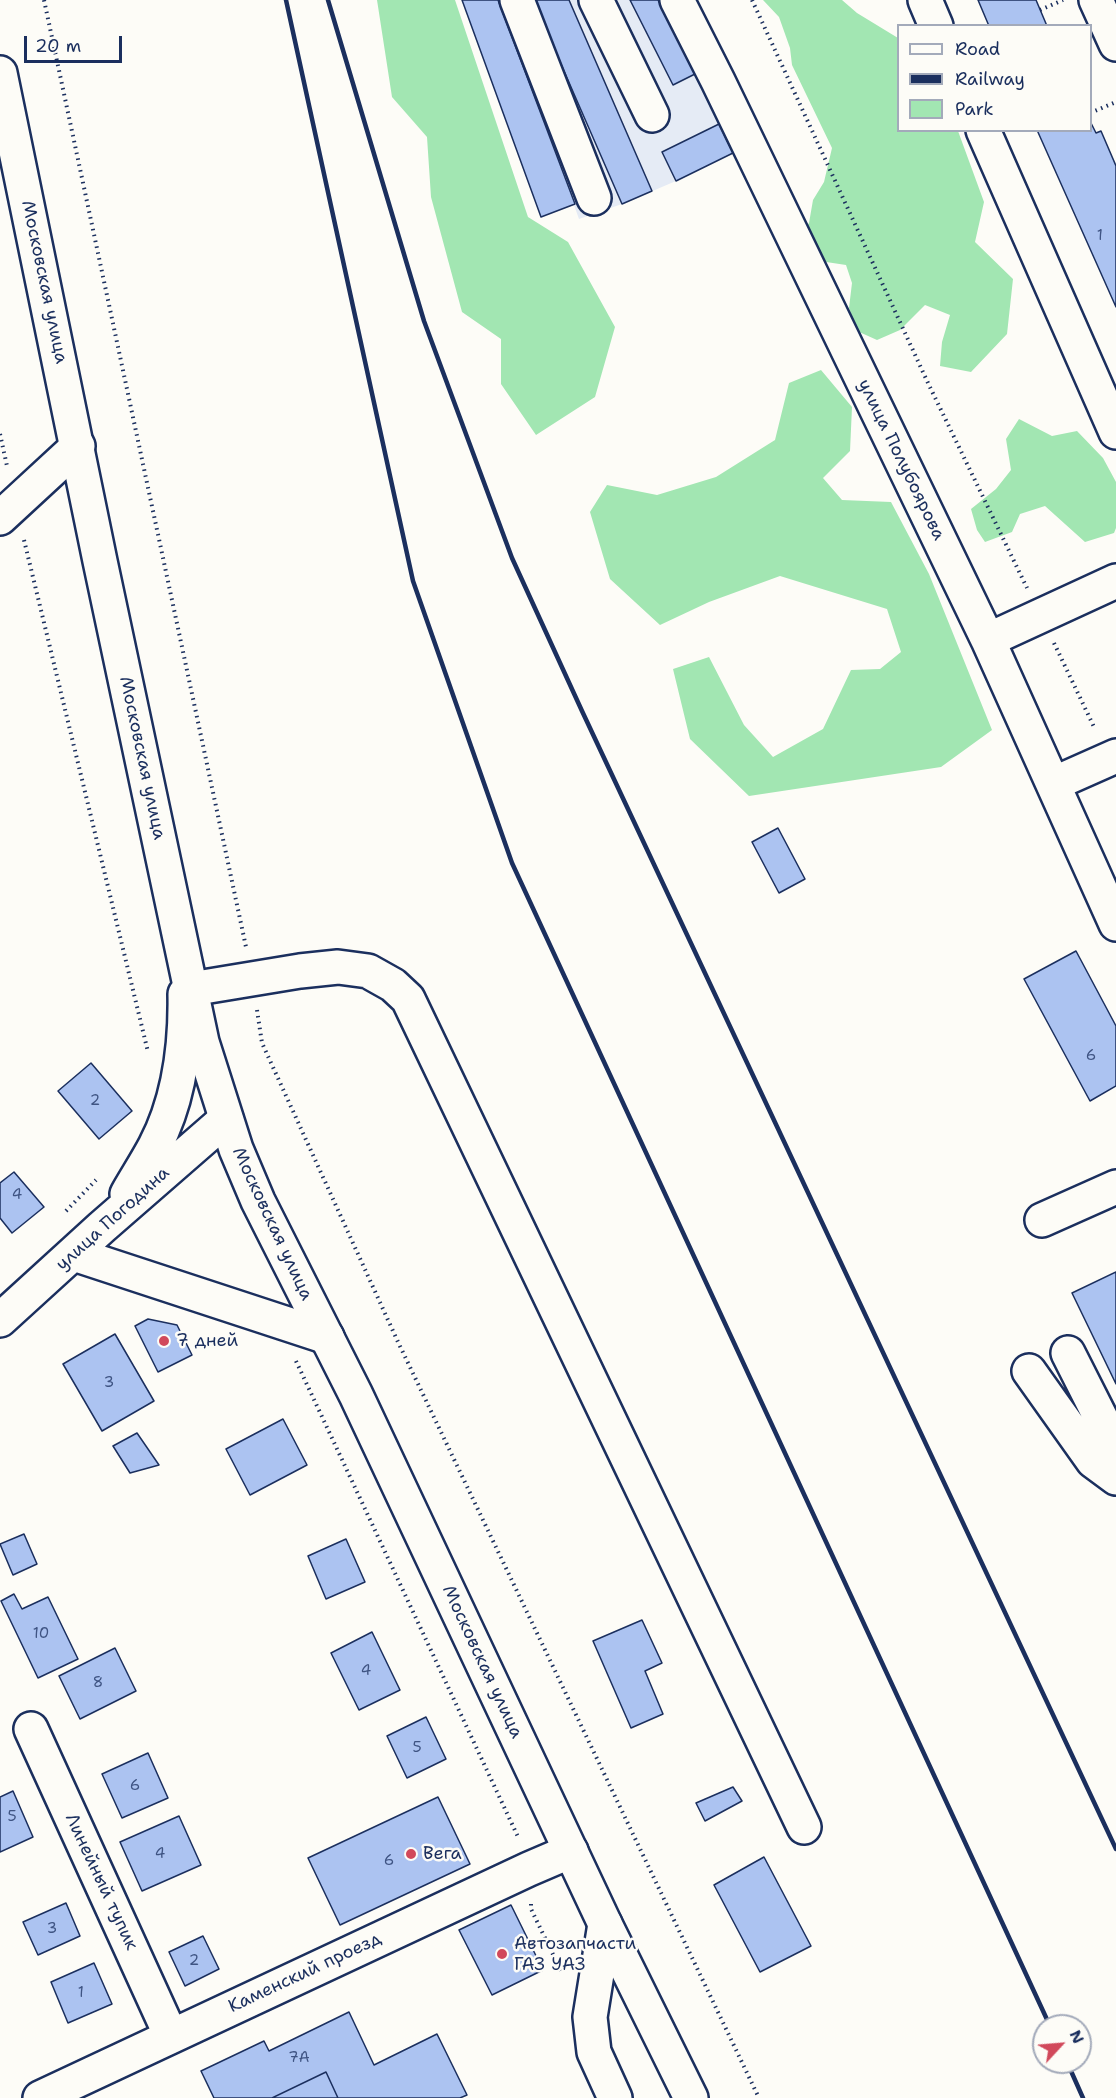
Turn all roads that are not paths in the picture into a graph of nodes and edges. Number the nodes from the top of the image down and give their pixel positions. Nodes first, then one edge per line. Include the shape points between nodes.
1 (517, 0) edge
2 (596, 0) edge
3 (677, 0) edge
4 (925, 0) edge
5 (1096, 0) edge
6 (935, 24) edge
7 (1116, 44) edge
8 (0, 73) edge
9 (652, 115) dead end
10 (984, 132) edge
11 (594, 198) dead end
12 (1116, 432) edge
13 (78, 446) junction
14 (8, 510) edge
15 (1116, 581) edge
16 (988, 640) junction
17 (1113, 758) edge
18 (1053, 784) junction
19 (1116, 924) edge
20 (184, 951) junction
21 (192, 989) junction
22 (226, 1119) junction
23 (1116, 1187) edge
24 (114, 1216) junction
25 (1042, 1220) dead end
26 (74, 1254) junction
27 (0, 1320) edge
28 (327, 1337) junction
29 (1068, 1353) dead end
30 (1029, 1371) dead end
31 (1116, 1448) edge
32 (1116, 1478) edge
33 (31, 1729) dead end
34 (804, 1827) dead end
35 (571, 1851) junction
36 (604, 1924) junction
37 (171, 2036) junction
38 (40, 2098) edge
39 (615, 2098) edge
40 (691, 2098) edge

1 - 11 street
2 - 9 street
3 - 16 street, улица Полубоярова
4 - 6 street
5 - 7 street
8 - 13 street, Московская улица
10 - 12 street
13 - 14 street
13 - 20 street, Московская улица
15 - 16 street
16 - 18 street, улица Полубоярова
17 - 18 street
18 - 19 street, улица Полубоярова
20 - 21 street, Московская улица
20 - 24 street via 185,1029 173,1097 155,1145
21 - 22 street, Московская улица via 202,1042
21 - 34 street via 338,967 368,971 408,999
22 - 24 street, улица Погодина
22 - 28 street, Московская улица via 258,1201
23 - 25 street
24 - 26 street, улица Погодина
26 - 27 street, улица Погодина
26 - 28 street
28 - 35 street, Московская улица
29 - 31 street
30 - 32 street via 1092,1461
33 - 37 street, Линейный тупик
35 - 36 street, Московская улица
35 - 37 street, Каменский проезд
36 - 39 street via 590,2017 594,2052
36 - 40 street, Московская улица
37 - 38 street, Каменский проезд

